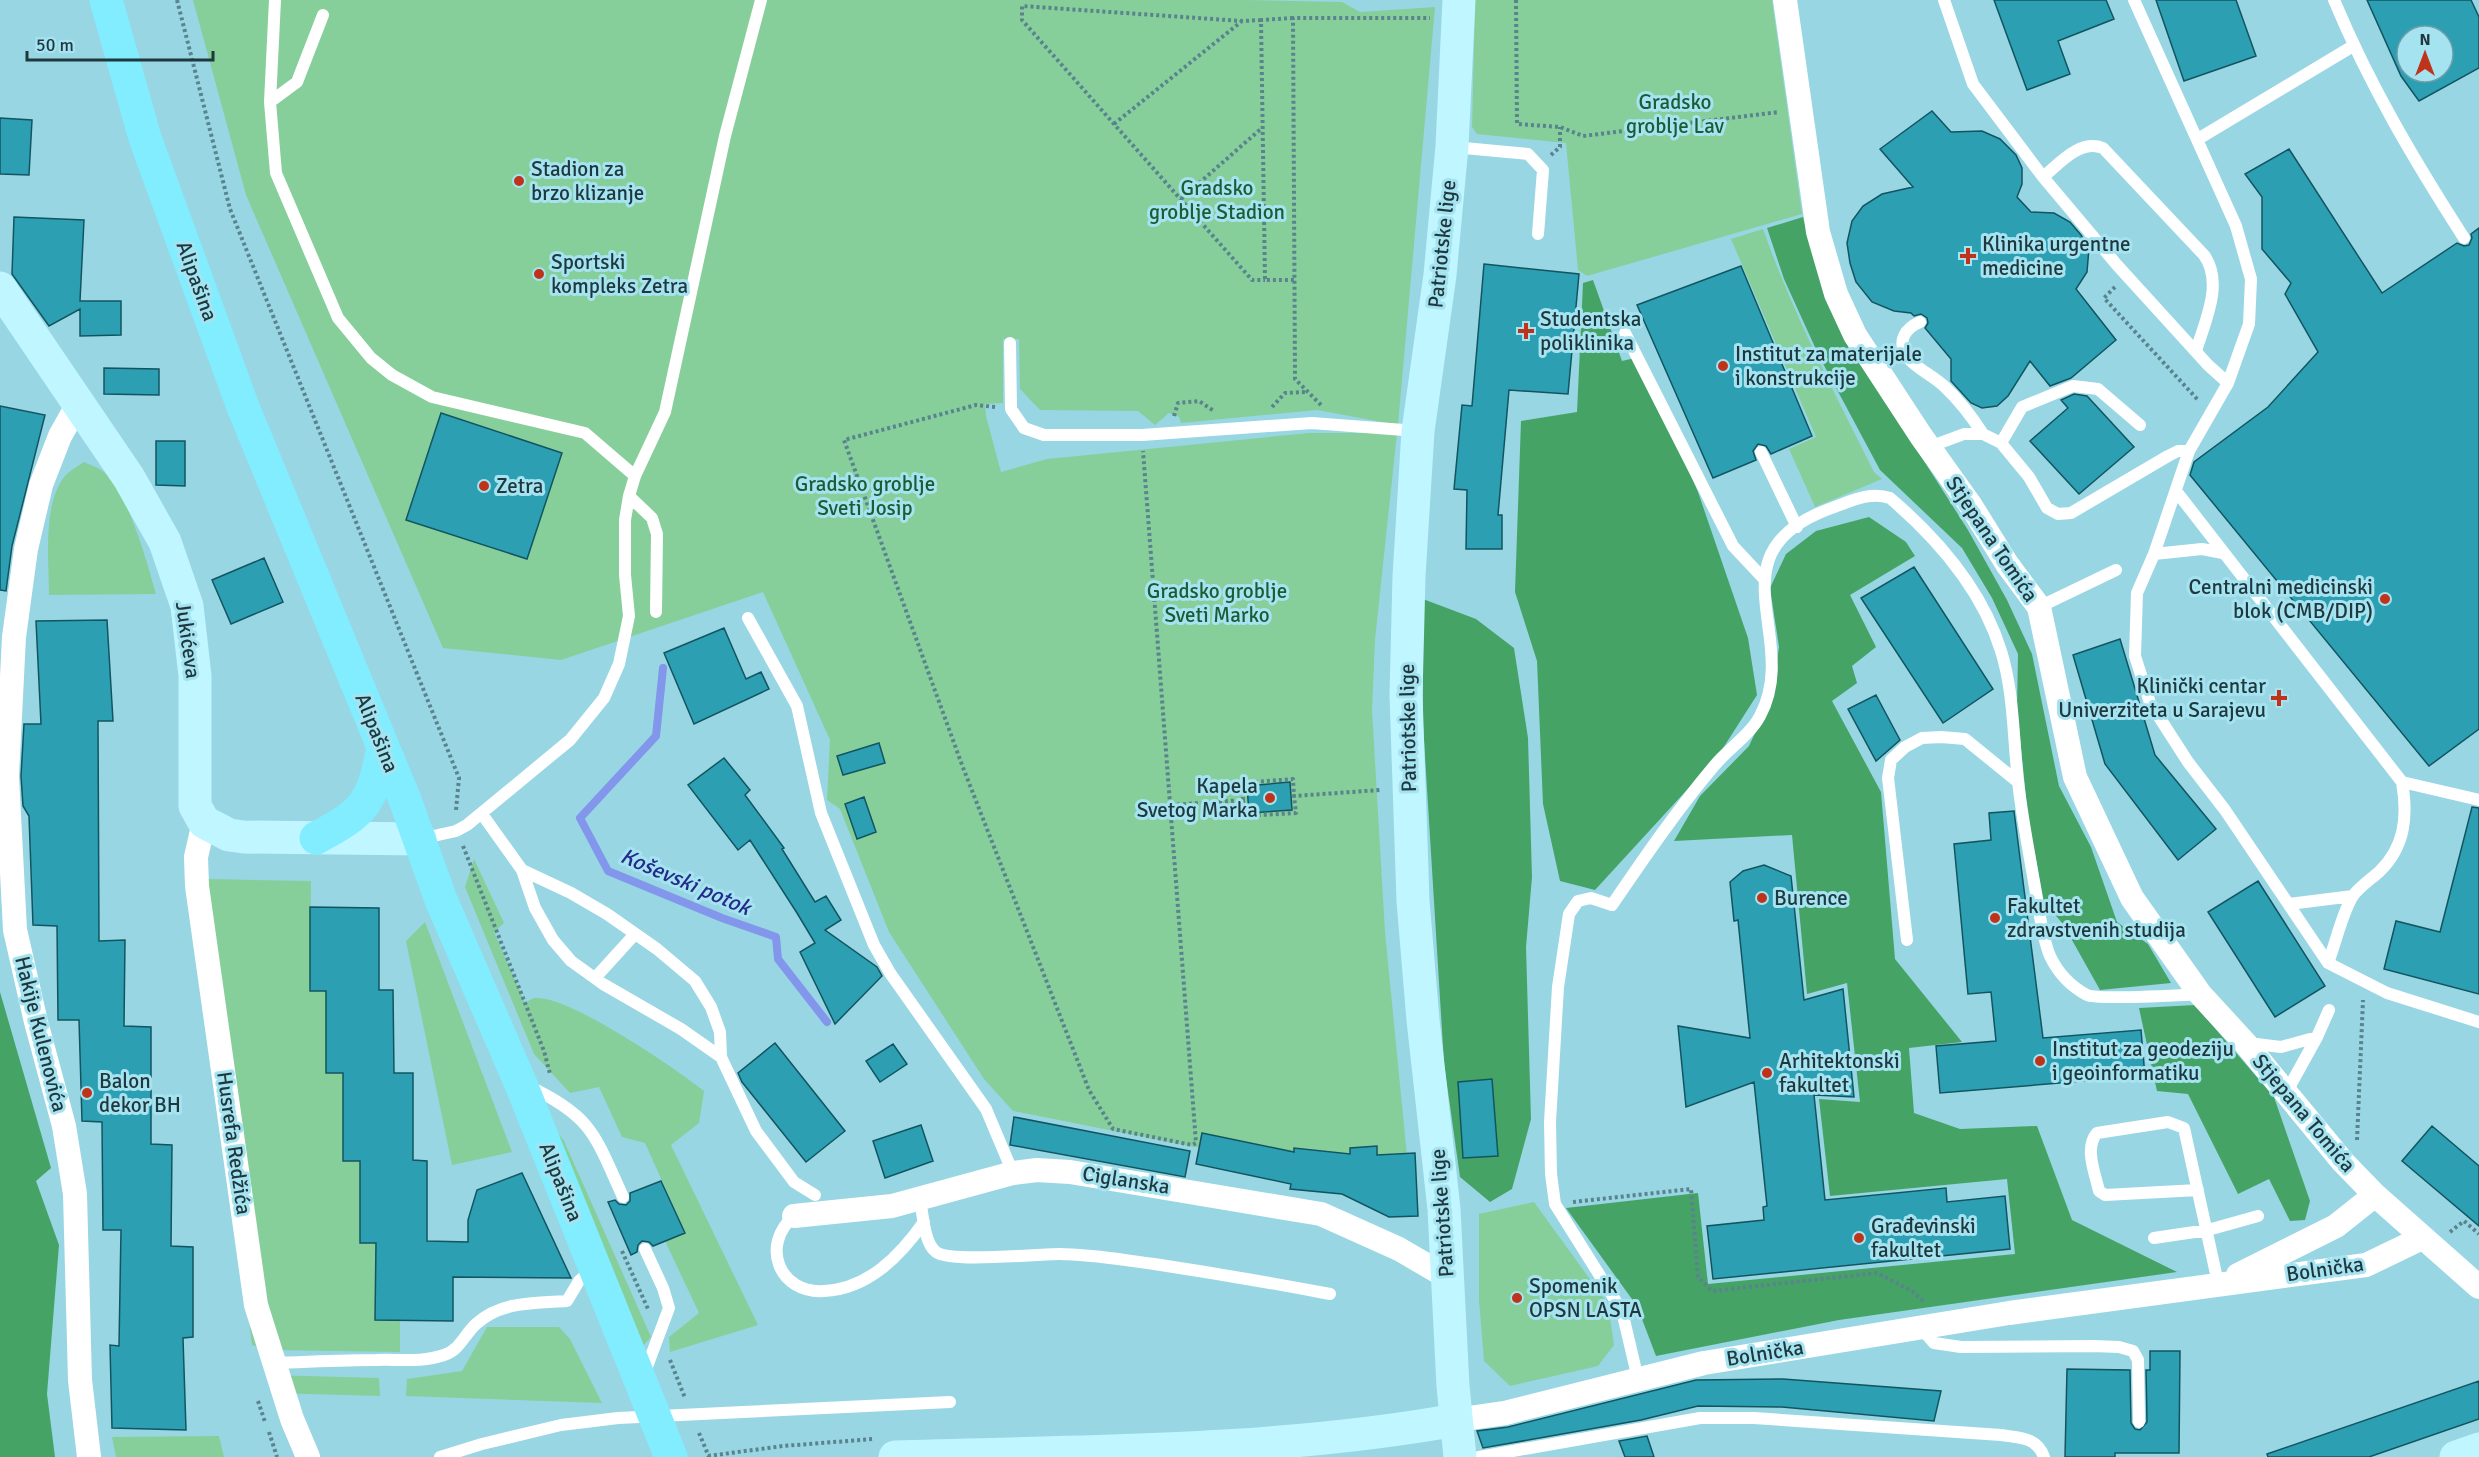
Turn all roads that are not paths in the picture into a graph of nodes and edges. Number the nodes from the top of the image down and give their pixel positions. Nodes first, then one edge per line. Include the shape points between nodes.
1 (106, 0) edge
2 (275, 0) edge
3 (761, 0) edge
4 (1785, 0) edge
5 (1944, 0) edge
6 (2134, 0) edge
7 (2334, 0) edge
8 (1459, 8) edge
9 (323, 15) dead end
10 (2353, 46) junction
11 (270, 102) junction
12 (2198, 139) junction
13 (1452, 146) junction
14 (2043, 177) junction
15 (1538, 234) dead end
16 (2464, 238) dead end
17 (0, 288) edge
18 (1920, 322) dead end
19 (1625, 333) dead end
20 (1010, 343) dead end
21 (2196, 351) junction
22 (2228, 383) junction
23 (78, 404) junction
24 (2140, 425) dead end
25 (1418, 431) junction
26 (1983, 434) junction
27 (2001, 443) junction
28 (1929, 447) junction
29 (2189, 451) junction
30 (1761, 452) dead end
31 (635, 476) junction
32 (2176, 491) junction
33 (629, 496) junction
34 (1797, 527) junction
35 (2223, 553) junction
36 (2154, 554) junction
37 (2116, 570) dead end
38 (1763, 578) junction
39 (2039, 607) junction
40 (656, 612) dead end
41 (748, 618) dead end
42 (383, 748) junction
43 (2018, 782) junction
44 (2402, 782) junction
45 (2479, 800) edge
46 (482, 814) junction
47 (204, 822) junction
48 (316, 838) junction
49 (420, 839) junction
50 (522, 870) junction
51 (2353, 896) junction
52 (2289, 904) junction
53 (635, 934) junction
54 (1907, 940) dead end
55 (2328, 963) junction
56 (595, 978) junction
57 (2200, 994) junction
58 (2329, 1010) dead end
59 (2479, 1022) edge
60 (2317, 1037) junction
61 (2245, 1043) junction
62 (721, 1057) junction
63 (520, 1082) junction
64 (2286, 1092) junction
65 (1013, 1173) junction
66 (2198, 1190) junction
67 (815, 1195) dead end
68 (2375, 1195) junction
69 (623, 1197) dead end
70 (922, 1211) junction
71 (794, 1216) joint
72 (2258, 1216) dead end
73 (2208, 1230) junction
74 (2154, 1238) dead end
75 (2422, 1238) junction
76 (645, 1249) dead end
77 (608, 1257) junction
78 (1447, 1277) junction
79 (2220, 1283) junction
80 (2479, 1287) edge
81 (1330, 1294) dead end
82 (1921, 1328) junction
83 (274, 1363) junction
84 (1638, 1378) junction
85 (642, 1382) junction
86 (950, 1402) dead end
87 (1456, 1420) junction
88 (2139, 1422) dead end
89 (887, 1448) edge
90 (2479, 1449) edge
91 (88, 1457) edge
92 (308, 1457) edge
93 (440, 1457) edge
94 (671, 1457) edge
95 (1460, 1457) edge
96 (1479, 1457) edge
97 (2044, 1457) edge
98 (2456, 1457) edge

1 - 42 main road, Alipašina via 145,138 243,407
2 - 11 lane
3 - 31 lane via 725,136 665,412
4 - 28 street, Stjepana Tomića via 1826,265 1855,335
5 - 14 lane via 1973,84
6 - 12 lane
7 - 10 lane
8 - 13 street, Patriotske lige
9 - 11 lane via 297,82
10 - 12 lane
10 - 16 lane via 2403,142
11 - 31 lane via 276,172 338,318 371,358 392,375 432,397 585,432
12 - 22 lane via 2236,226 2251,279 2249,324
13 - 15 lane via 1528,154 1543,170
13 - 25 street, Patriotske lige via 1440,275
14 - 21 lane
14 - 21 lane via 2079,148 2093,144 2103,148 2204,255 2213,273 2214,288
17 - 23 street, Jukićeva
18 - 26 lane via 1903,335 1906,356 1945,386
19 - 38 lane via 1733,546
20 - 25 lane via 1011,409 1024,428 1044,435 1142,435 1312,423
21 - 22 lane
22 - 29 lane
23 - 47 street, Jukićeva via 129,478 165,542 187,606 195,676 195,806
23 - 91 street, Hakije Kulenovića via 60,436 41,485 26,549 14,637 8,776 15,930 64,1126 75,1194 80,1380
24 - 27 lane via 2098,388 2073,386 2022,407
25 - 78 street, Patriotske lige via 1409,576 1408,788 1415,925 1444,1209
26 - 27 lane
26 - 28 lane via 1964,434
27 - 29 lane via 2029,477 2047,508 2058,514 2071,513 2178,451
28 - 39 street, Stjepana Tomića
29 - 32 lane
30 - 34 lane
31 - 33 lane
32 - 35 lane
32 - 36 lane
33 - 40 lane via 652,518 657,534
33 - 46 lane via 625,575 629,616 619,664 604,698 570,740
34 - 38 lane via 1784,534
34 - 43 lane via 1825,511 1869,495 1880,495 1890,498 1934,540 1984,609 2001,649 2008,677
35 - 36 lane via 2202,549
35 - 44 lane
36 - 52 lane via 2137,593 2135,656 2150,703
37 - 39 lane
38 - 84 lane via 1773,668 1766,705 1648,852 1612,905 1591,898 1578,901 1569,914 1557,987 1550,1122 1555,1204 1622,1311
39 - 57 street, Stjepana Tomića via 2075,777 2132,898
41 - 65 lane via 797,706 821,813 874,945 986,1109
42 - 48 main road via 375,786 364,806 348,822
42 - 49 main road, Alipašina
43 - 54 lane via 1965,739 1922,738 1891,760 1888,778
43 - 57 lane via 2049,954 2070,984 2090,996
44 - 45 lane
44 - 51 lane via 2406,804 2404,830 2396,850
46 - 49 lane via 456,831
46 - 50 lane
47 - 48 street via 229,835
47 - 83 street, Husrefa Redžića via 196,857 197,886 256,1305
48 - 49 street
49 - 63 main road, Alipašina via 441,900
50 - 53 lane via 571,893
50 - 56 lane via 535,908 553,940 571,961
51 - 52 lane
51 - 55 lane
52 - 55 lane
53 - 56 lane
53 - 62 lane via 695,981 720,1032
55 - 59 lane via 2387,993
56 - 62 lane
57 - 61 street, Stjepana Tomića
58 - 60 lane
60 - 61 lane via 2281,1047
60 - 64 lane
61 - 64 street, Stjepana Tomića
62 - 67 lane via 756,1131 794,1182
63 - 69 lane via 579,1115 599,1143
63 - 77 main road, Alipašina
64 - 68 street, Stjepana Tomića
65 - 70 street, Ciglanska
65 - 78 street, Ciglanska via 1070,1172 1321,1214 1399,1249
66 - 66 lane via 2184,1128 2175,1123 2097,1133 2091,1139 2099,1191 2106,1195
66 - 73 lane
68 - 75 street, Stjepana Tomića
68 - 79 street, Bolnička via 2336,1226
70 - 71 street, Ciglanska
70 - 71 lane via 894,1260 855,1284 822,1292 803,1289 789,1280 775,1252 783,1226
70 - 81 lane via 930,1245 944,1256 1106,1256
72 - 73 lane
73 - 74 lane
73 - 79 lane
75 - 79 street, Bolnička via 2366,1265
75 - 80 street, Stjepana Tomića
76 - 85 lane via 669,1308
77 - 83 lane via 579,1281 567,1301 510,1306 490,1314 466,1334 459,1347 447,1354 414,1361
77 - 85 main road, Alipašina
78 - 87 street, Patriotske lige
79 - 82 street, Bolnička
82 - 84 street, Bolnička via 1704,1363
82 - 88 lane via 1934,1342 1961,1347 2093,1346 2133,1351 2138,1360
83 - 92 street, Husrefa Redžića
84 - 87 street, Bolnička via 1505,1413
85 - 94 main road, Alipašina
86 - 93 lane via 618,1418 561,1425
87 - 89 street, Bolnička via 1388,1432 1233,1447
87 - 95 street, Patriotske lige
90 - 98 street
96 - 97 lane via 1677,1421 1754,1418 2001,1435 2030,1439

